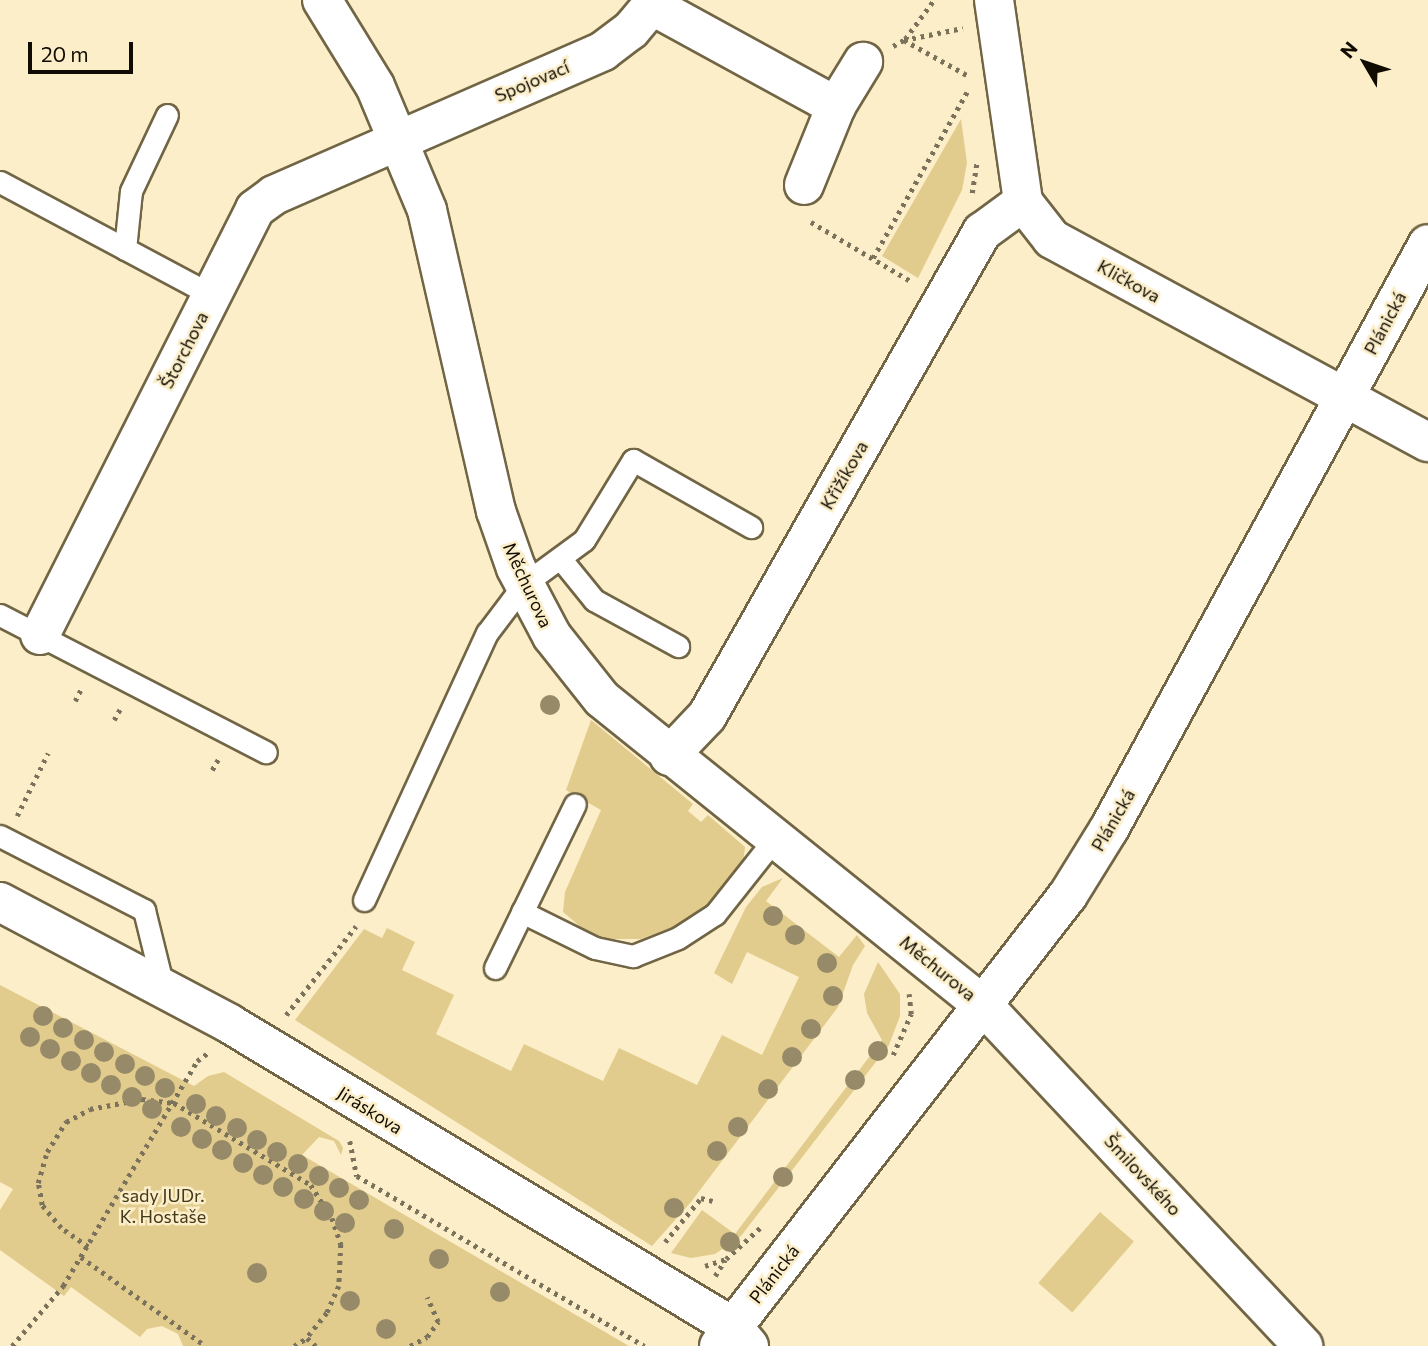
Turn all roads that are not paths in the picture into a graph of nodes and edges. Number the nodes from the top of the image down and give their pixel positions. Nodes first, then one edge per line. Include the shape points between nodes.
1 (322, 0) edge
2 (994, 0) edge
3 (655, 3) edge
4 (863, 62) road end
5 (836, 106) junction
6 (167, 114) dead end
7 (401, 142) junction
8 (0, 182) edge
9 (804, 185) road end
10 (1023, 202) junction
11 (1428, 244) edge
12 (125, 249) junction
13 (212, 295) junction
14 (1345, 397) junction
15 (1428, 442) edge
16 (751, 527) dead end
17 (560, 558) junction
18 (524, 584) junction
19 (0, 615) edge
20 (40, 635) junction
21 (678, 646) dead end
22 (266, 752) dead end
23 (669, 755) junction
24 (575, 804) dead end
25 (3, 837) edge
26 (776, 837) junction
27 (364, 900) dead end
28 (0, 902) edge
29 (522, 912) junction
30 (495, 968) dead end
31 (163, 987) junction
32 (983, 1004) junction
33 (734, 1340) edge
34 (1303, 1346) edge

1 - 7 street, Měchurova via 375,86
2 - 10 street, Kličkova
3 - 5 street, Spojovací
3 - 7 street, Spojovací via 603,51 472,106
4 - 5 street
5 - 9 street
6 - 12 lane via 131,191
7 - 13 street, Štorchova via 263,201
7 - 18 street, Měchurova via 427,210 496,511
8 - 12 lane
10 - 14 street, Kličkova via 1052,239
10 - 23 street, Křižíkova via 982,232 707,716
11 - 14 street, Plánická
12 - 13 lane
13 - 20 street, Štorchova
14 - 15 street, Kličkova
14 - 32 street, Plánická via 1109,829 1068,894
16 - 17 lane via 634,460 584,540
17 - 18 lane
17 - 21 lane via 594,600
18 - 23 street, Měchurova via 552,636 602,699
18 - 27 lane via 487,633
19 - 20 lane
20 - 22 lane
23 - 26 street, Měchurova
24 - 29 lane
25 - 31 lane via 144,910
26 - 29 lane via 715,914 678,938 633,956 595,948
26 - 32 street, Měchurova
28 - 31 street, Jiráskova
29 - 30 lane
31 - 33 street, Jiráskova
32 - 33 street, Plánická
32 - 34 street, Šmilovského

